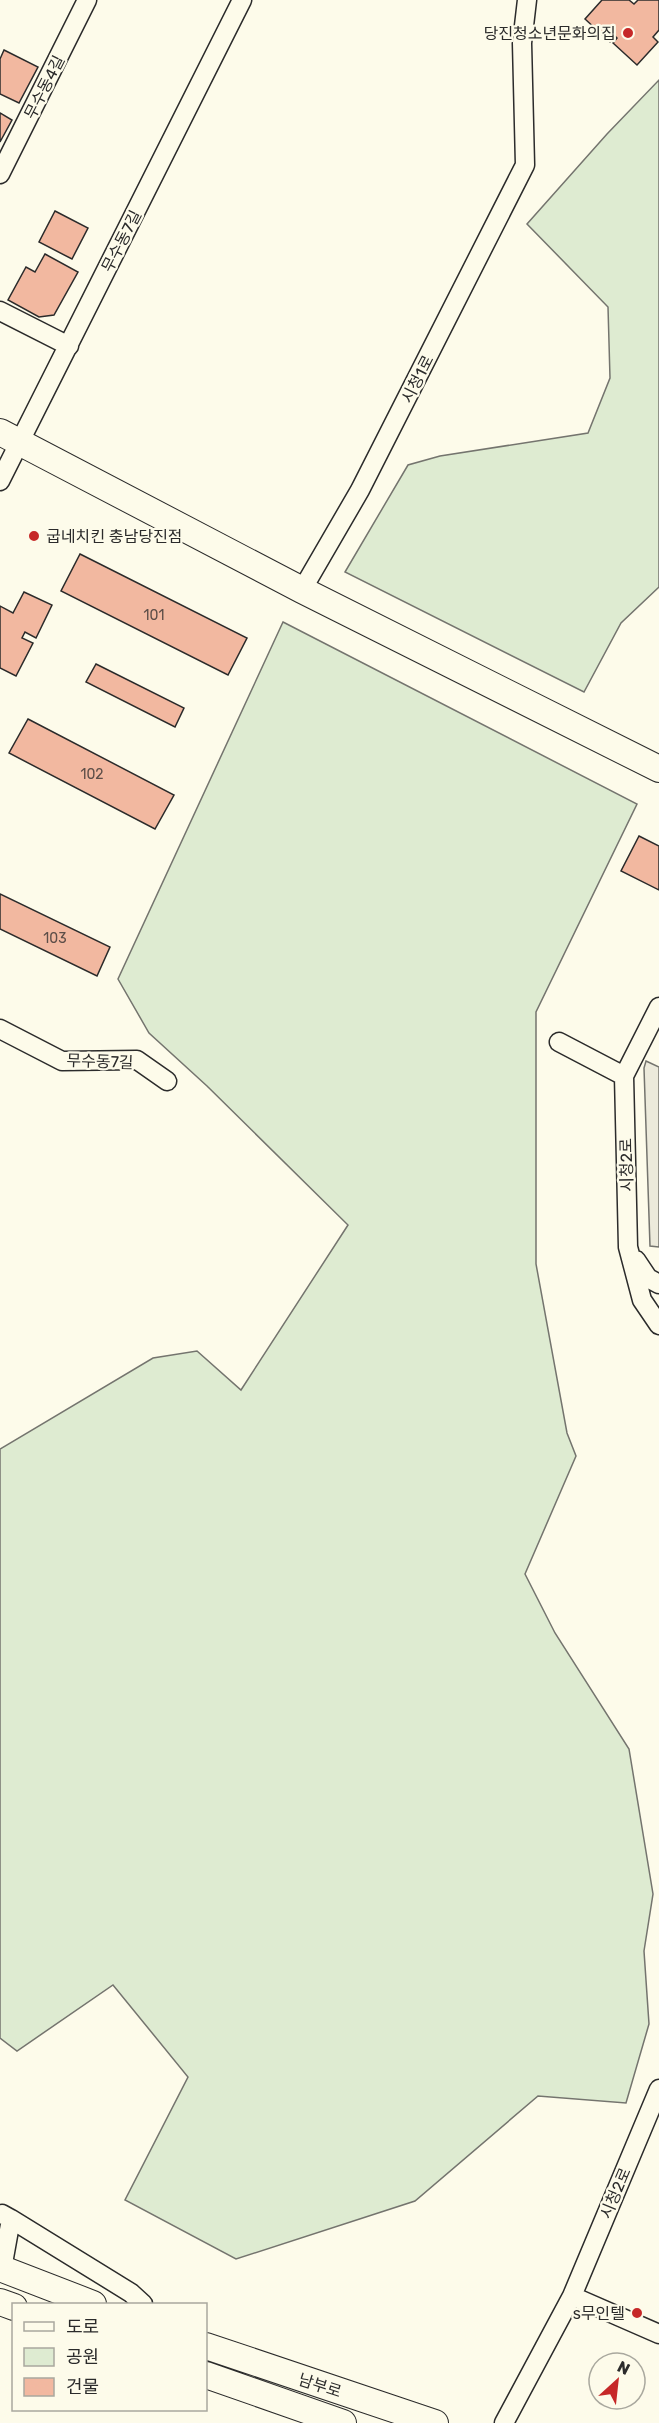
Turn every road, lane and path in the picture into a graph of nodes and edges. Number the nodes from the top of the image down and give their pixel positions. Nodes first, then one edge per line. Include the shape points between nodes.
1 (87, 0) edge
2 (242, 0) edge
3 (527, 0) edge
4 (0, 174) edge
5 (0, 311) edge
6 (69, 346) junction
7 (10, 437) edge
8 (0, 481) edge
9 (302, 590) junction
10 (659, 769) edge
11 (659, 1007) edge
12 (0, 1029) edge
13 (559, 1042) dead end
14 (624, 1076) junction
15 (167, 1081) dead end
16 (628, 1248) junction
17 (659, 1284) edge
18 (657, 1319) edge
19 (659, 2089) edge
20 (5, 2216) edge
21 (1, 2269) edge
22 (572, 2296) junction
23 (90, 2303) edge
24 (142, 2303) edge
25 (659, 2334) edge
26 (207, 2346) edge
27 (207, 2374) edge
28 (343, 2423) edge
29 (435, 2423) edge
30 (504, 2423) edge

1 - 4 street, 무수동4길
2 - 6 street, 무수동7길
3 - 9 street, 시청1로 via 522,43 525,165 360,490
5 - 6 street
6 - 7 street, 무수동7길
7 - 8 street, 무수동7길
7 - 9 street
9 - 10 street
11 - 14 street, 시청2로
12 - 15 street, 무수동7길 via 62,1061 137,1060
13 - 14 street
14 - 16 street, 시청2로
16 - 17 street via 648,1278
16 - 18 street, 시청2로 via 642,1300
19 - 22 street, 시청2로
20 - 21 street
20 - 24 street
21 - 23 street
22 - 25 street
22 - 30 street, 시청2로
26 - 29 street, 남부로
27 - 28 street, 남부로

